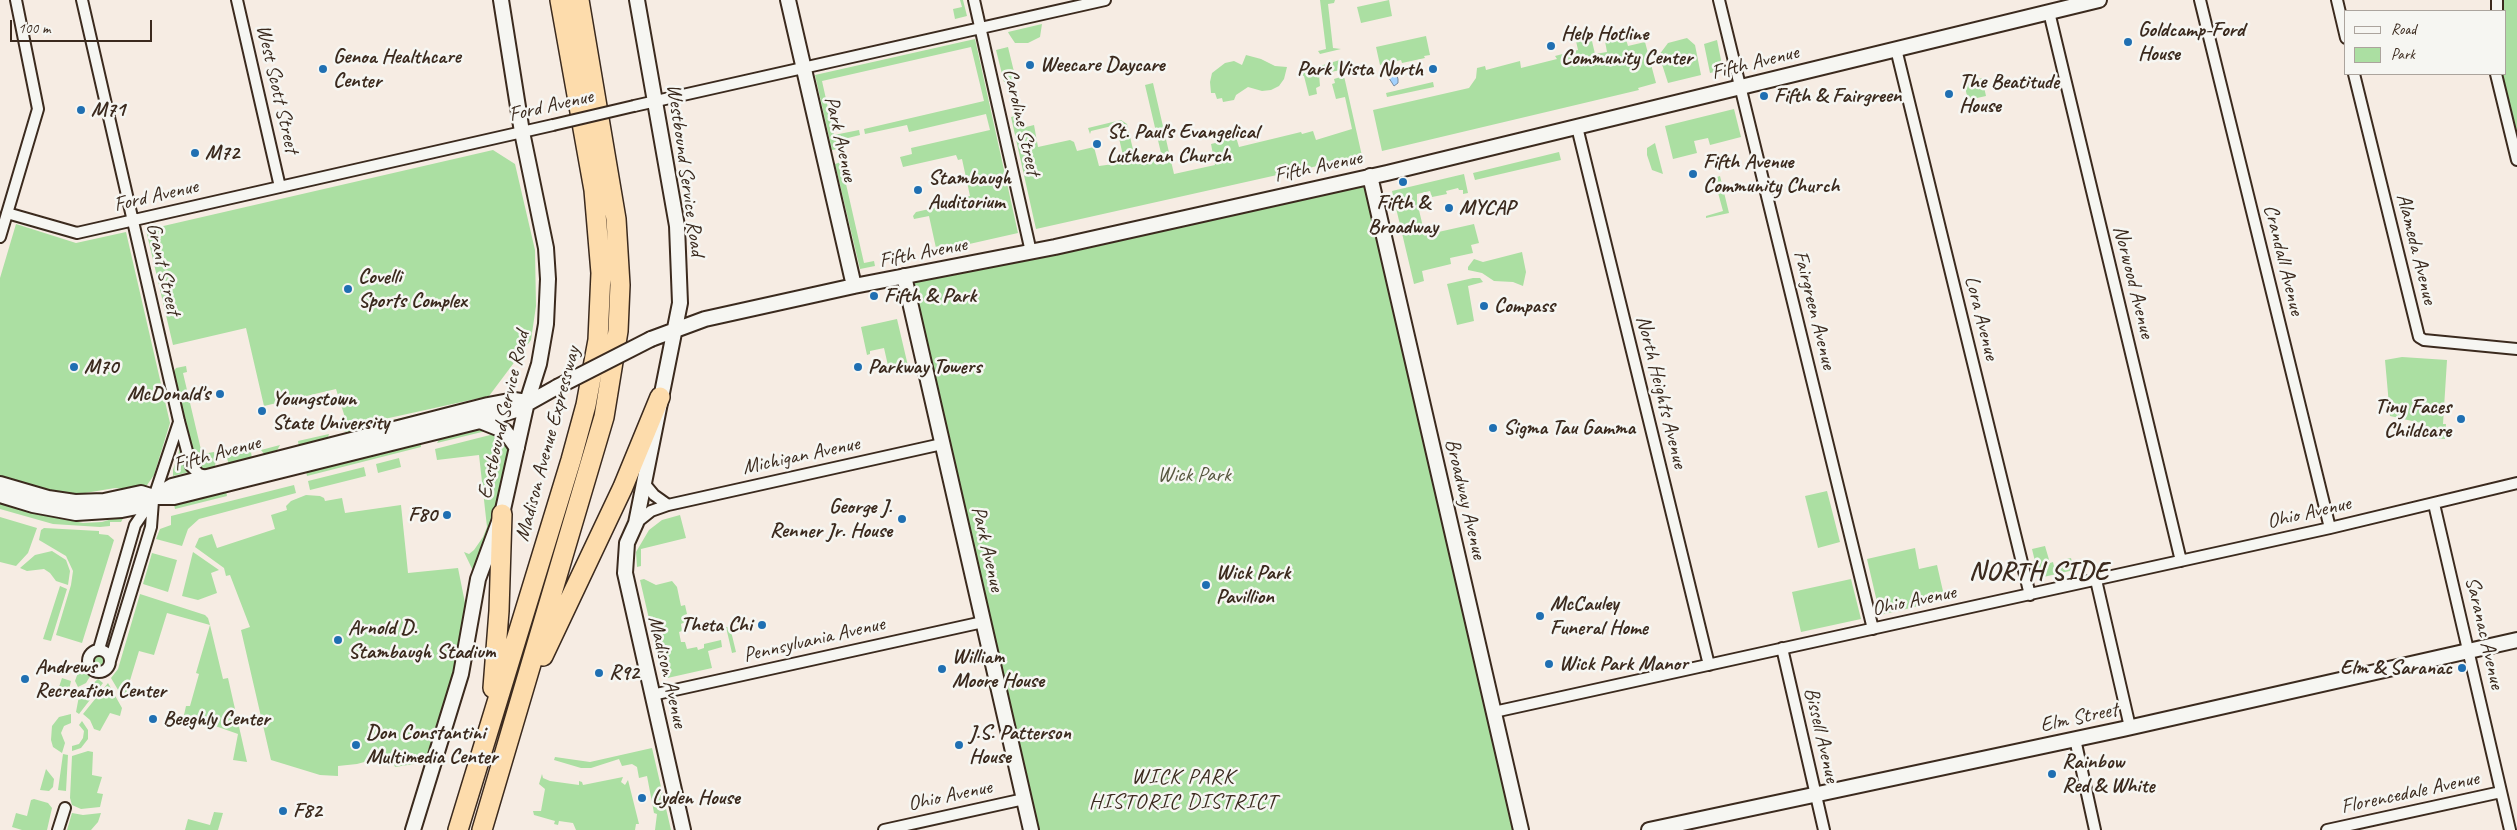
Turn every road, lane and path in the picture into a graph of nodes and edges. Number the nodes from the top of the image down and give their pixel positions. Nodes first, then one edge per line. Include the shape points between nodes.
1 (16, 0) edge
2 (82, 0) edge
3 (237, 0) edge
4 (501, 0) edge
5 (560, 0) edge
6 (579, 0) edge
7 (637, 0) edge
8 (788, 0) edge
9 (974, 0) edge
10 (1105, 0) edge
11 (1719, 0) edge
12 (2099, 0) edge
13 (2200, 0) edge
14 (2337, 0) edge
15 (2049, 12) junction
16 (980, 28) junction
17 (2344, 30) edge
18 (1896, 50) junction
19 (804, 68) junction
20 (2354, 75) edge
21 (2496, 75) edge
22 (1740, 88) junction
23 (656, 102) junction
24 (1577, 127) junction
25 (522, 132) junction
26 (2517, 160) edge
27 (1370, 176) junction
28 (280, 187) junction
29 (7, 213) junction
30 (133, 220) junction
31 (0, 237) edge
32 (1031, 252) junction
33 (904, 276) junction
34 (854, 286) junction
35 (675, 329) junction
36 (2517, 349) edge
37 (660, 397) junction
38 (526, 402) junction
39 (179, 421) junction
40 (480, 421) junction
41 (942, 444) junction
42 (517, 448) junction
43 (210, 477) junction
44 (644, 483) junction
45 (2517, 483) edge
46 (0, 484) edge
47 (0, 495) edge
48 (154, 497) junction
49 (2434, 504) junction
50 (668, 505) junction
51 (502, 514) junction
52 (636, 523) junction
53 (2330, 528) junction
54 (2181, 561) junction
55 (2096, 580) junction
56 (118, 584) junction
57 (132, 588) junction
58 (2030, 594) junction
59 (983, 622) junction
60 (1873, 629) junction
61 (2517, 640) edge
62 (1782, 648) junction
63 (99, 649) junction
64 (2469, 652) junction
65 (110, 661) junction
66 (1708, 665) junction
67 (652, 695) junction
68 (1494, 712) junction
69 (517, 714) junction
70 (2130, 727) junction
71 (486, 739) junction
72 (2074, 739) junction
73 (2501, 792) junction
74 (1816, 794) junction
75 (1024, 799) junction
76 (65, 808) dead end
77 (58, 830) edge
78 (413, 830) edge
79 (458, 830) edge
80 (482, 830) edge
81 (683, 830) edge
82 (884, 830) edge
83 (1031, 830) edge
84 (1521, 830) edge
85 (1649, 830) edge
86 (1824, 830) edge
87 (2095, 830) edge
88 (2327, 830) edge
89 (2510, 830) edge

1 - 29 street via 38,109
2 - 30 street, Grant Street
3 - 28 street, West Scott Street
4 - 25 street, Eastbound Service Road
5 - 71 highway, Madison Avenue Expressway via 594,190 600,255 600,318 589,387 573,451
6 - 69 highway, Madison Avenue Expressway via 616,219 620,275 618,331 604,417
7 - 23 street, Westbound Service Road
8 - 19 street, Park Avenue
9 - 16 street, Caroline Street
10 - 16 street, Ford Avenue
11 - 22 street, Fairgreen Avenue
12 - 15 street, Fifth Avenue
13 - 53 street, Crandall Avenue
14 - 17 street
15 - 18 street, Fifth Avenue
15 - 54 street, Norwood Avenue
16 - 19 street, Ford Avenue
16 - 32 street, Caroline Street
18 - 22 street, Fifth Avenue
18 - 58 street, Lora Avenue
19 - 23 street, Ford Avenue
19 - 34 street, Park Avenue
20 - 36 street, Alameda Avenue via 2419,337
21 - 26 street
22 - 24 street, Fifth Avenue
22 - 60 street, Fairgreen Avenue
23 - 25 street, Ford Avenue, bridge
23 - 35 street, Westbound Service Road via 678,242 680,303
24 - 27 street, Fifth Avenue
24 - 66 street, North Heights Avenue
25 - 28 street, Ford Avenue
25 - 38 street, Eastbound Service Road via 542,221 548,279 546,324 539,364
27 - 32 street, Fifth Avenue
27 - 68 street, Broadway Avenue
28 - 30 street, Ford Avenue
29 - 30 street, Ford Avenue via 76,233
29 - 31 street
30 - 39 street, Grant Street
32 - 33 street, Fifth Avenue
33 - 34 street, Fifth Avenue
33 - 41 street, Park Avenue
34 - 35 street, Fifth Avenue via 705,319
35 - 37 street, Westbound Service Road
35 - 38 street, Fifth Avenue, bridge
37 - 44 street, Westbound Service Road
37 - 69 highway via 623,486
38 - 40 street, Fifth Avenue via 516,410
38 - 42 street, Eastbound Service Road
38 - 43 street, Fifth Avenue via 514,400 488,406
39 - 43 street, Grant Street via 192,466 199,474
39 - 48 street
40 - 42 street via 505,431
40 - 48 street, Fifth Avenue via 174,497
41 - 50 street, Michigan Avenue
41 - 59 street, Park Avenue
42 - 51 street, Eastbound Service Road
43 - 48 street, Fifth Avenue via 172,486
44 - 50 street
44 - 52 street, Westbound Service Road
45 - 49 street, Ohio Avenue
46 - 48 street, Fifth Avenue via 75,502 104,501 142,493
47 - 48 street, Fifth Avenue via 76,513 131,508
48 - 56 street via 135,525
48 - 57 street via 151,527
49 - 53 street, Ohio Avenue
49 - 64 street, Saranac Avenue
50 - 52 street, Michigan Avenue via 651,511
51 - 71 highway via 496,660
51 - 78 street, Eastbound Service Road via 478,579 460,674
52 - 67 street, Madison Avenue via 627,543 625,573
53 - 54 street, Ohio Avenue
54 - 55 street, Ohio Avenue
55 - 58 street, Ohio Avenue
55 - 70 street
56 - 57 street
56 - 63 street
57 - 65 street
58 - 60 street, Ohio Avenue
59 - 67 street, Pennsylvania Avenue
59 - 75 street, Park Avenue
60 - 62 street, Ohio Avenue
61 - 64 street, Elm Street
62 - 66 street, Ohio Avenue
62 - 74 street, Bissell Avenue
63 - 65 street via 108,654
63 - 65 street via 88,658 90,668 97,672 104,670
64 - 70 street, Elm Street
64 - 73 street, Saranac Avenue
66 - 68 street, Ohio Avenue
67 - 81 street, Madison Avenue
68 - 84 street, Broadway Avenue
69 - 80 highway, Madison Avenue Expressway
70 - 72 street, Elm Street
71 - 79 highway, Madison Avenue Expressway
72 - 74 street, Elm Street
72 - 87 street
73 - 88 street, Florencedale Avenue
73 - 89 street, Saranac Avenue
74 - 85 street, Elm Street
74 - 86 street, Bissell Avenue
75 - 82 street, Ohio Avenue
75 - 83 street, Park Avenue
76 - 77 street

